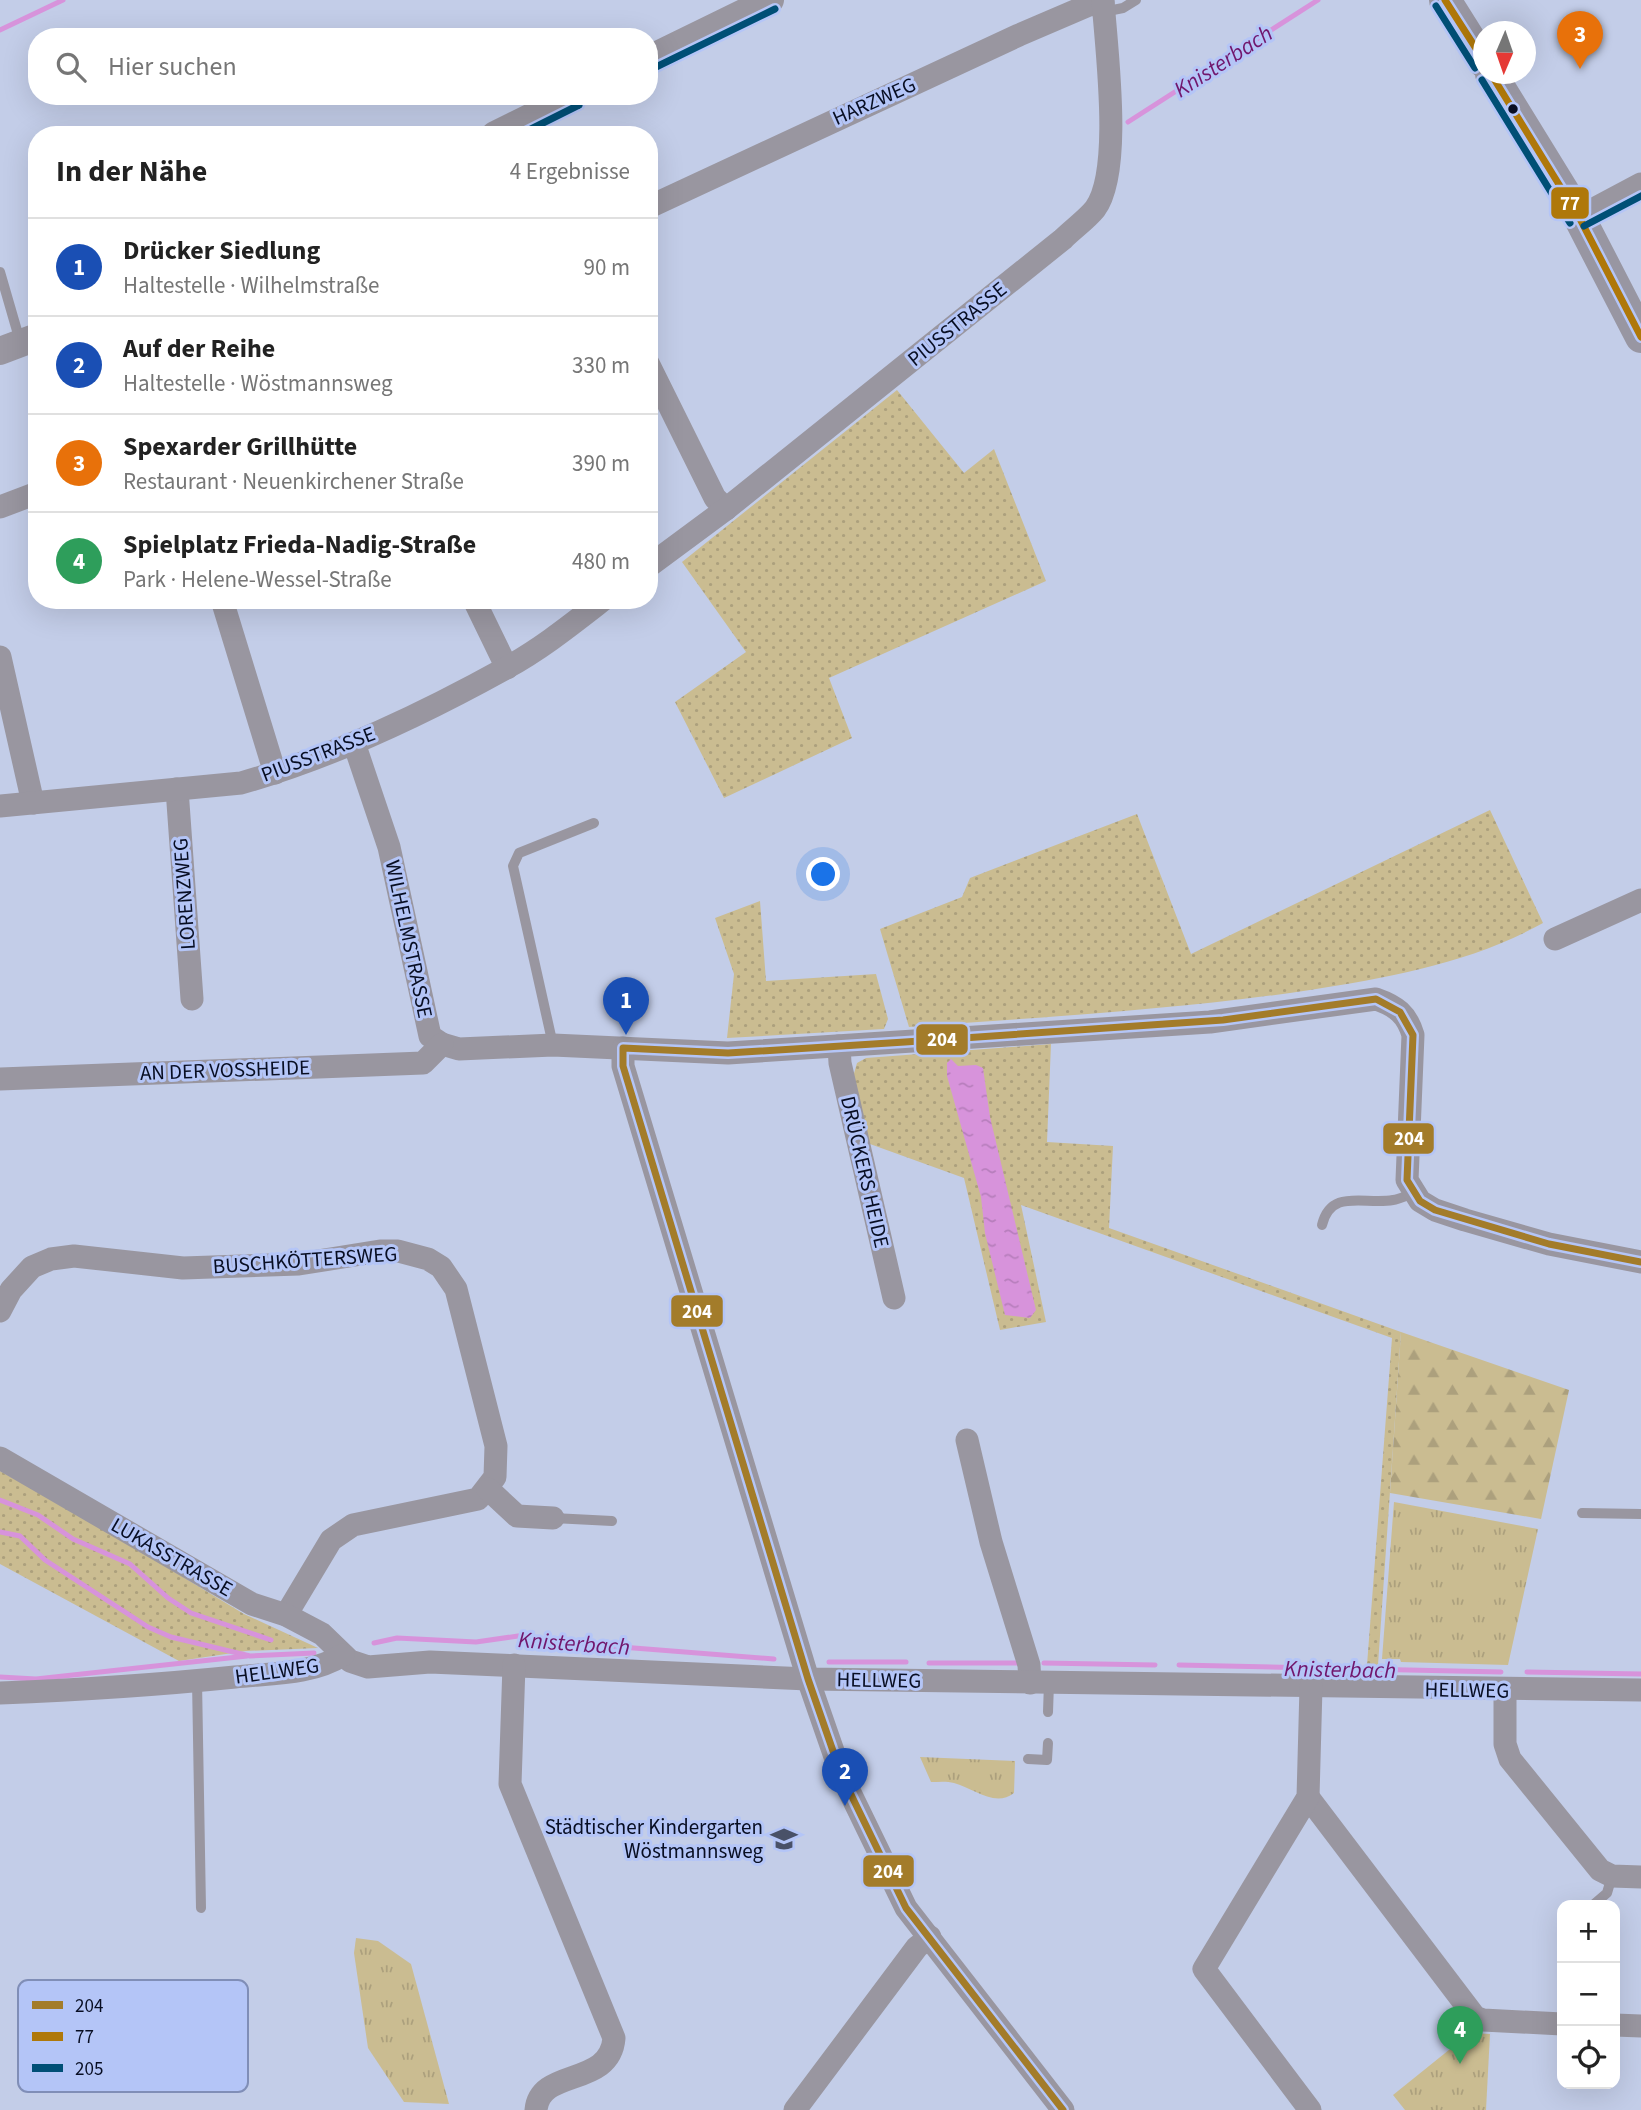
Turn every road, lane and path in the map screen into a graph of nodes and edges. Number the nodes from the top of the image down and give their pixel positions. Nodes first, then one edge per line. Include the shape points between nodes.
1 (770, 0) edge
2 (1136, 0) edge
3 (1445, 0) edge
4 (1103, 5) edge
5 (1473, 46) edge
6 (658, 55) edge
7 (1497, 84) edge
8 (556, 105) edge
9 (513, 126) edge
10 (1641, 184) edge
11 (658, 203) edge
12 (1578, 217) junction
13 (0, 272) edge
14 (1641, 337) edge
15 (19, 344) edge
16 (658, 383) edge
17 (28, 497) edge
18 (0, 507) edge
19 (726, 509) junction
20 (658, 559) edge
21 (225, 609) edge
22 (478, 609) edge
23 (590, 609) edge
24 (0, 657) edge
25 (507, 668) junction
26 (354, 743) junction
27 (275, 774) junction
28 (177, 789) junction
29 (33, 803) junction
30 (0, 806) edge
31 (594, 823) dead end
32 (1641, 900) edge
33 (1555, 939) dead end
34 (192, 999) dead end
35 (442, 1044) junction
36 (553, 1045) junction
37 (839, 1046) junction
38 (623, 1048) junction
39 (0, 1079) edge
40 (1414, 1193) junction
41 (1322, 1224) dead end
42 (1641, 1262) edge
43 (894, 1298) dead end
44 (0, 1311) edge
45 (967, 1440) dead end
46 (0, 1458) edge
47 (488, 1489) junction
48 (1582, 1513) dead end
49 (1641, 1514) edge
50 (553, 1518) joint
51 (612, 1521) dead end
52 (286, 1615) junction
53 (343, 1655) junction
54 (514, 1665) junction
55 (808, 1679) junction
56 (197, 1681) junction
57 (1040, 1684) junction
58 (1311, 1687) junction
59 (1505, 1690) junction
60 (1641, 1690) edge
61 (0, 1693) edge
62 (1048, 1712) dead end
63 (1048, 1743) dead end
64 (1028, 1759) dead end
65 (1308, 1797) junction
66 (1612, 1876) junction
67 (1641, 1877) edge
68 (1599, 1900) edge
69 (201, 1908) dead end
70 (930, 1937) junction
71 (1557, 2024) edge
72 (1620, 2025) edge
73 (1641, 2026) edge
74 (536, 2110) edge
75 (795, 2110) edge
76 (1063, 2110) edge
77 (1310, 2110) edge

1 - 6 street
2 - 4 lane via 1123,8
3 - 5 main road
4 - 11 street, HARZWEG via 1088,5 1019,35
4 - 19 street, PIUSSTRASSE via 1111,145 1107,177 1096,208
7 - 12 main road
8 - 9 street
10 - 12 street
12 - 14 main road
13 - 15 lane
16 - 19 street via 715,498
17 - 18 street
19 - 20 street, PIUSSTRASSE
21 - 27 street
22 - 25 street
23 - 25 street, PIUSSTRASSE
24 - 29 street
25 - 26 street, PIUSSTRASSE
26 - 27 street, PIUSSTRASSE
26 - 35 street, WILHELMSTRASSE via 389,847 430,1036
27 - 28 street, PIUSSTRASSE via 241,783
28 - 29 street, PIUSSTRASSE
28 - 34 street, LORENZWEG
29 - 30 street, PIUSSTRASSE
31 - 36 lane via 519,853 513,866
32 - 33 street
35 - 36 street, WILHELMSTRASSE via 459,1049
35 - 39 street, AN DER VOSSHEIDE via 423,1063
36 - 38 street, WILHELMSTRASSE
37 - 38 street, WILHELMSTRASSE via 728,1053
37 - 40 street, WILHELMSTRASSE via 1210,1022 1376,999 1395,1006 1410,1023 1413,1035 1408,1180
37 - 43 street, DRÜCKERS HEIDE via 839,1063
38 - 55 street via 622,1066
40 - 41 lane via 1393,1200 1334,1203 1325,1211
40 - 42 street via 1435,1210 1465,1220 1549,1244
44 - 47 street, BUSCHKÖTTERSWEG via 32,1267 51,1259 74,1256 183,1268 299,1264 380,1251 414,1254 441,1267 456,1289 496,1446 495,1477
45 - 57 street via 991,1542 1029,1665
46 - 52 street, LUKASSTRASSE via 252,1604
47 - 50 street via 517,1516
47 - 52 street via 478,1499 353,1525 338,1534
48 - 49 lane
50 - 51 lane
52 - 53 street, LUKASSTRASSE via 322,1634
53 - 54 street, HELLWEG via 369,1667 430,1662
53 - 56 street, HELLWEG via 317,1668
54 - 55 street, HELLWEG
54 - 74 street via 510,1784 614,2038 613,2052 605,2063 544,2090
55 - 57 street, HELLWEG
55 - 70 street via 841,1774 906,1908
56 - 61 street, HELLWEG
56 - 69 lane
57 - 58 street, HELLWEG
57 - 62 lane
58 - 59 street, HELLWEG
58 - 65 street
59 - 60 street, HELLWEG
59 - 66 street via 1510,1759 1600,1870
63 - 64 lane via 1047,1760
65 - 71 street via 1475,2017
65 - 77 street via 1204,1969
66 - 67 street
66 - 68 lane via 1607,1894
70 - 75 street via 917,1947
70 - 76 street
72 - 73 street

